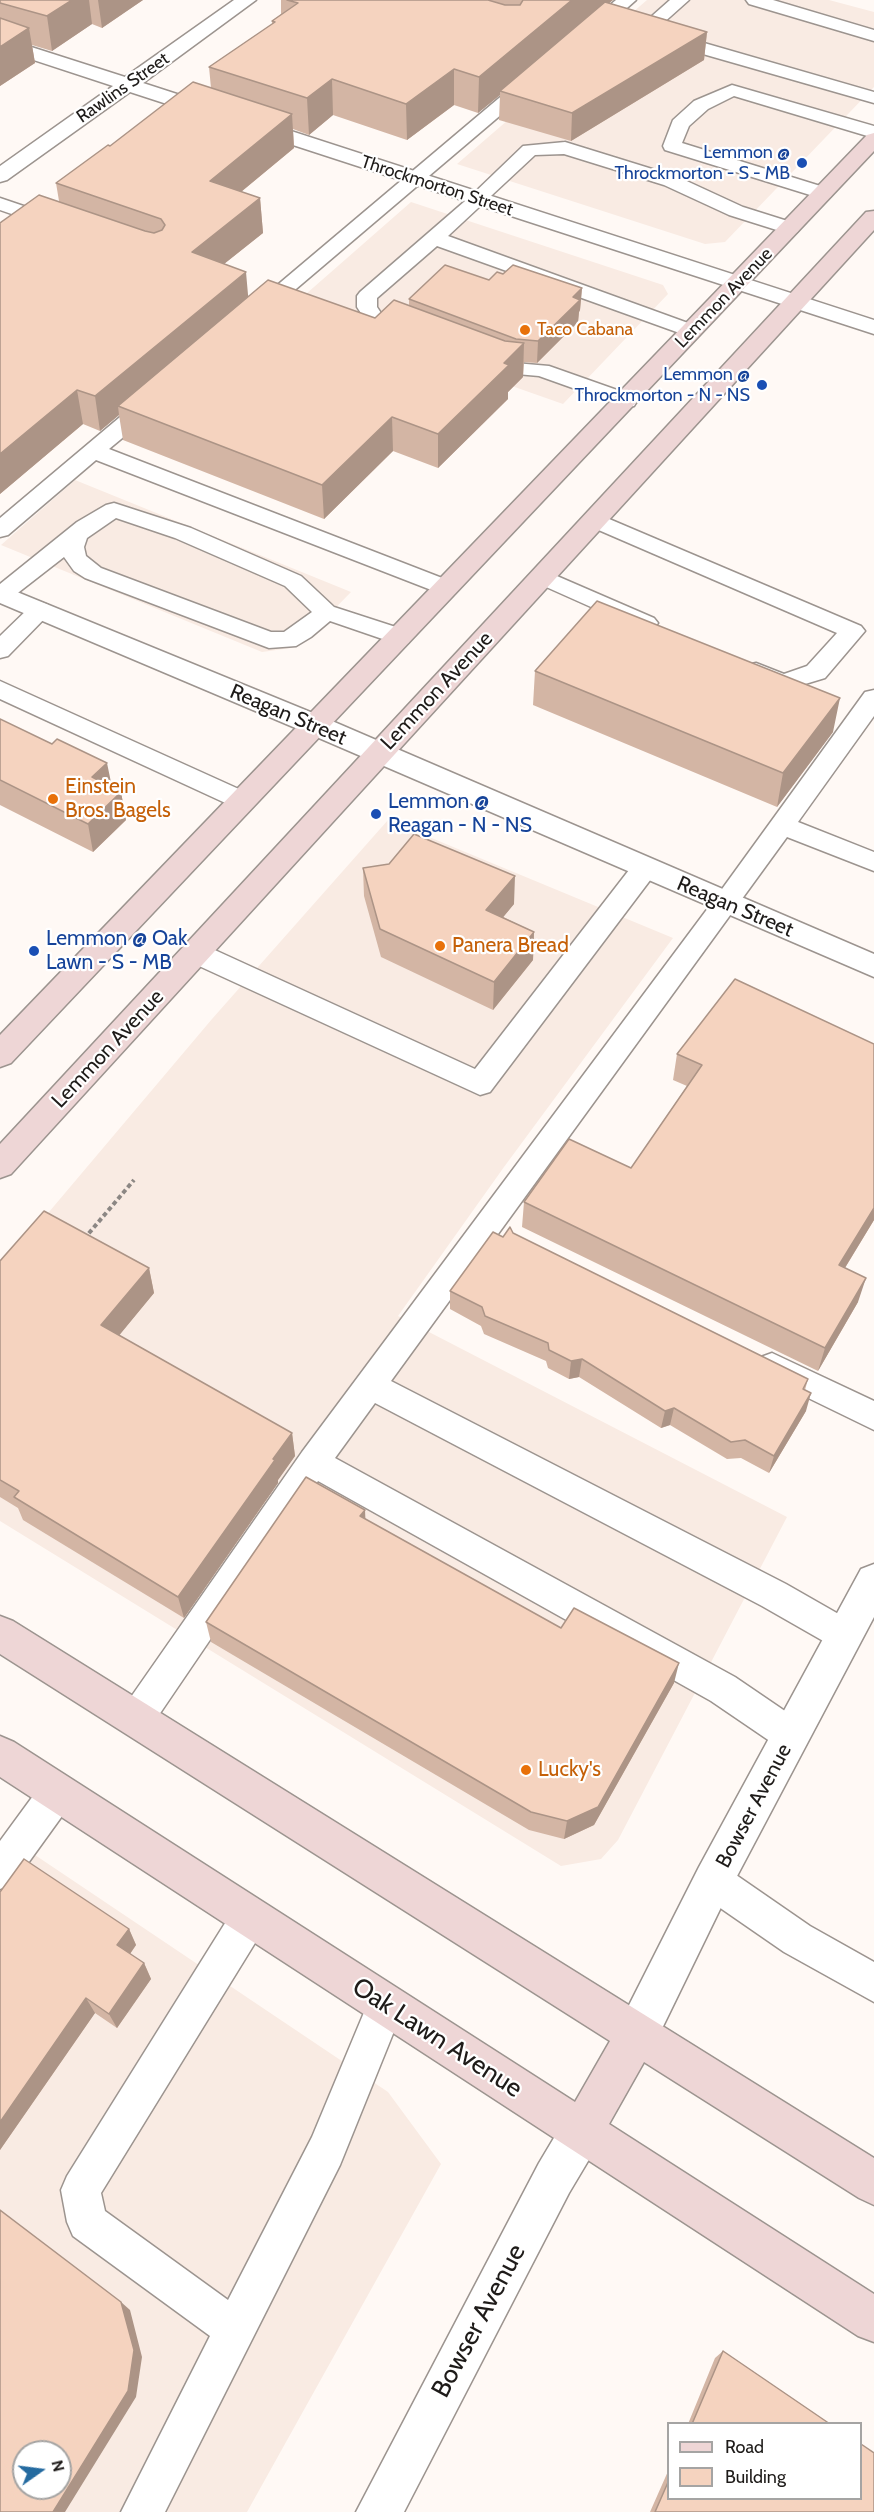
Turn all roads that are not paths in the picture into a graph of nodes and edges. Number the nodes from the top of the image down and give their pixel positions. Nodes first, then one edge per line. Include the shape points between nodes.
1 (246, 0) edge
2 (627, 0) edge
3 (680, 0) edge
4 (755, 0) edge
5 (874, 36) edge
6 (0, 43) edge
7 (572, 46) edge
8 (545, 69) edge
9 (127, 85) junction
10 (874, 98) edge
11 (874, 132) edge
12 (874, 139) edge
13 (0, 176) edge
14 (415, 178) junction
15 (823, 193) junction
16 (479, 199) junction
17 (0, 204) edge
18 (874, 217) edge
19 (790, 228) junction
20 (72, 230) edge
21 (434, 238) junction
22 (738, 283) junction
23 (796, 302) junction
24 (244, 323) edge
25 (874, 327) edge
26 (692, 331) junction
27 (437, 335) edge
28 (480, 346) edge
29 (520, 353) edge
30 (542, 370) junction
31 (164, 391) edge
32 (626, 401) junction
33 (93, 451) junction
34 (596, 520) junction
35 (85, 527) junction
36 (0, 530) edge
37 (543, 577) junction
38 (447, 588) junction
39 (1, 593) edge
40 (40, 610) junction
41 (326, 612) junction
42 (661, 629) edge
43 (400, 637) junction
44 (0, 650) edge
45 (738, 663) edge
46 (0, 689) edge
47 (874, 698) edge
48 (315, 725) junction
49 (379, 754) junction
50 (243, 801) junction
51 (782, 825) junction
52 (874, 862) edge
53 (645, 868) junction
54 (726, 903) junction
55 (196, 953) junction
56 (874, 966) edge
57 (0, 1055) edge
58 (0, 1165) edge
59 (748, 1354) edge
60 (370, 1385) junction
61 (874, 1416) edge
62 (314, 1462) junction
63 (874, 1581) edge
64 (0, 1633) edge
65 (844, 1635) junction
66 (136, 1719) junction
67 (792, 1736) junction
68 (0, 1755) edge
69 (57, 1793) junction
70 (0, 1871) edge
71 (714, 1881) junction
72 (250, 1917) junction
73 (874, 1983) edge
74 (386, 2004) junction
75 (638, 2034) junction
76 (582, 2131) junction
77 (874, 2183) edge
78 (874, 2320) edge
79 (234, 2330) junction
80 (142, 2512) edge
81 (379, 2512) edge

1 - 9 street, Rawlins Street
2 - 7 lane
3 - 10 lane via 653,22 652,27 660,36
4 - 5 lane
6 - 9 street, Throckmorton Street
8 - 14 lane
9 - 13 street, Rawlins Street
9 - 14 street, Throckmorton Street
11 - 15 lane via 732,90 701,105 680,124 672,146
12 - 15 main road, Lemmon Avenue
14 - 16 street, Throckmorton Street
14 - 24 lane
15 - 19 main road, Lemmon Avenue
16 - 19 lane via 530,150 565,148 671,181 736,211
16 - 21 lane
16 - 22 street, Throckmorton Street
17 - 20 lane
18 - 23 main road, Lemmon Avenue
19 - 22 main road, Lemmon Avenue
21 - 26 lane
21 - 27 lane via 367,297 367,307 373,317 415,333
22 - 23 street, Throckmorton Street
22 - 26 main road, Lemmon Avenue
23 - 25 street, Throckmorton Street
23 - 34 main road, Lemmon Avenue
26 - 32 main road, Lemmon Avenue
28 - 30 lane via 512,369
29 - 30 lane via 532,357
30 - 32 lane
31 - 33 lane
32 - 38 main road, Lemmon Avenue
33 - 36 lane
33 - 38 lane
34 - 37 main road, Lemmon Avenue
34 - 45 lane via 853,630 816,672 782,683
35 - 39 lane
35 - 41 lane via 114,510 183,533 293,581
35 - 41 lane via 76,536 73,547 75,557 93,573 268,640 288,640
37 - 42 lane
37 - 49 main road, Lemmon Avenue
38 - 43 main road, Lemmon Avenue
39 - 40 street, Reagan Street
40 - 44 lane
40 - 48 street, Reagan Street
41 - 43 lane
43 - 48 main road, Lemmon Avenue
46 - 50 lane
47 - 51 lane
48 - 49 street, Reagan Street
48 - 50 main road, Lemmon Avenue
49 - 53 street, Reagan Street
49 - 55 main road, Lemmon Avenue
50 - 57 main road, Lemmon Avenue
51 - 52 lane
51 - 54 lane
53 - 54 street, Reagan Street
53 - 55 lane via 480,1084
54 - 56 street, Reagan Street
54 - 60 lane
55 - 58 main road, Lemmon Avenue
59 - 61 lane
60 - 62 lane
60 - 65 lane
62 - 66 lane
62 - 67 lane via 723,1689
63 - 65 street, Bowser Avenue
64 - 66 main road
65 - 67 street, Bowser Avenue
66 - 75 main road
67 - 71 street, Bowser Avenue
68 - 69 main road, Oak Lawn Avenue
69 - 70 lane
69 - 72 main road, Oak Lawn Avenue
71 - 73 lane via 797,1939
71 - 75 street, Bowser Avenue
72 - 74 main road, Oak Lawn Avenue
72 - 79 lane via 81,2190 87,2222
74 - 76 main road, Oak Lawn Avenue
74 - 79 lane via 326,2151
75 - 76 main road
75 - 77 main road
76 - 78 main road, Oak Lawn Avenue
76 - 81 street, Bowser Avenue
79 - 80 lane

